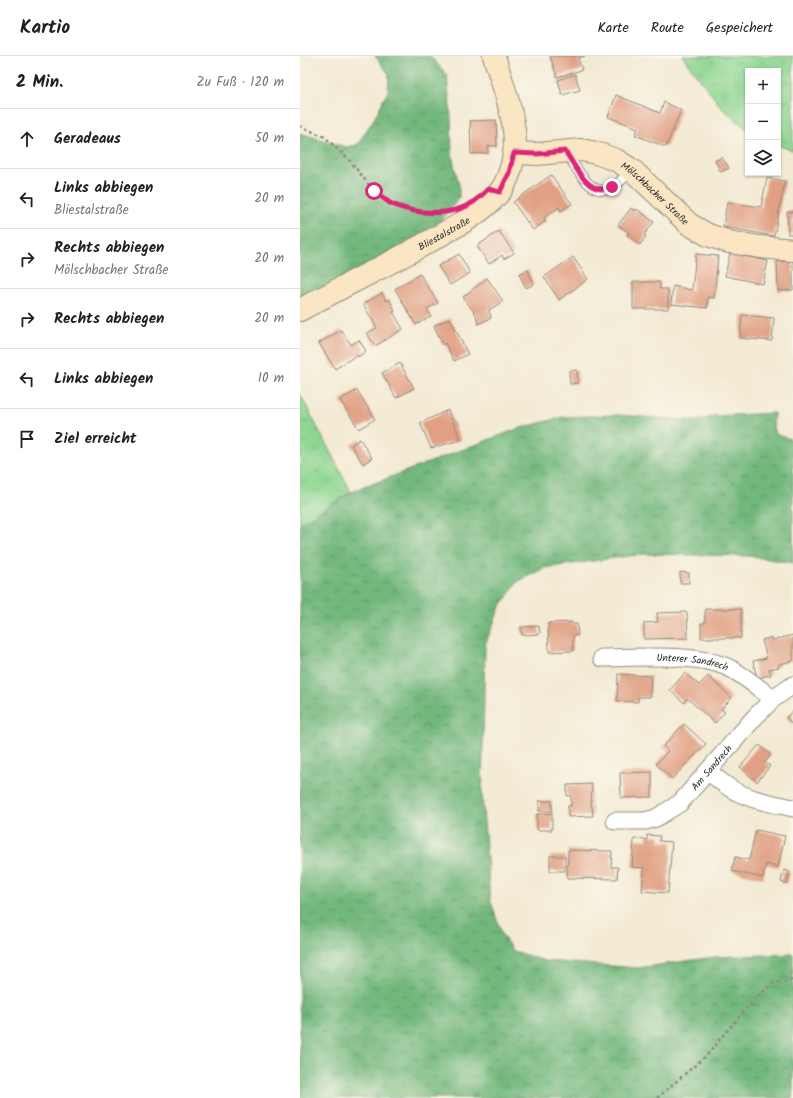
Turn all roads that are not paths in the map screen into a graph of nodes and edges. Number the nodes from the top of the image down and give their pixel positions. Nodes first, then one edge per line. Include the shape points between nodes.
1 (494, 56) edge
2 (565, 151) junction
3 (514, 153) junction
4 (632, 170) junction
5 (793, 250) edge
6 (300, 310) edge
7 (602, 658) dead end
8 (793, 685) edge
9 (773, 699) junction
10 (708, 771) junction
11 (793, 808) edge
12 (615, 821) dead end

1 - 3 street, Bliestalstraße via 508,100 515,136
2 - 3 street, Mölschbacher Straße
2 - 4 street, Mölschbacher Straße via 581,150 596,153 616,160
2 - 4 lane via 588,184 598,190 612,187
3 - 6 street, Bliestalstraße via 509,173 500,192 490,203 418,248
4 - 5 street, Mölschbacher Straße via 689,224 708,235 729,242
7 - 9 street, Unterer Sandrech via 712,661 733,669
8 - 9 street, Am Sandrech
9 - 10 street, Am Sandrech
10 - 11 street via 741,794 758,801
10 - 12 street, Am Sandrech via 680,803 656,818

